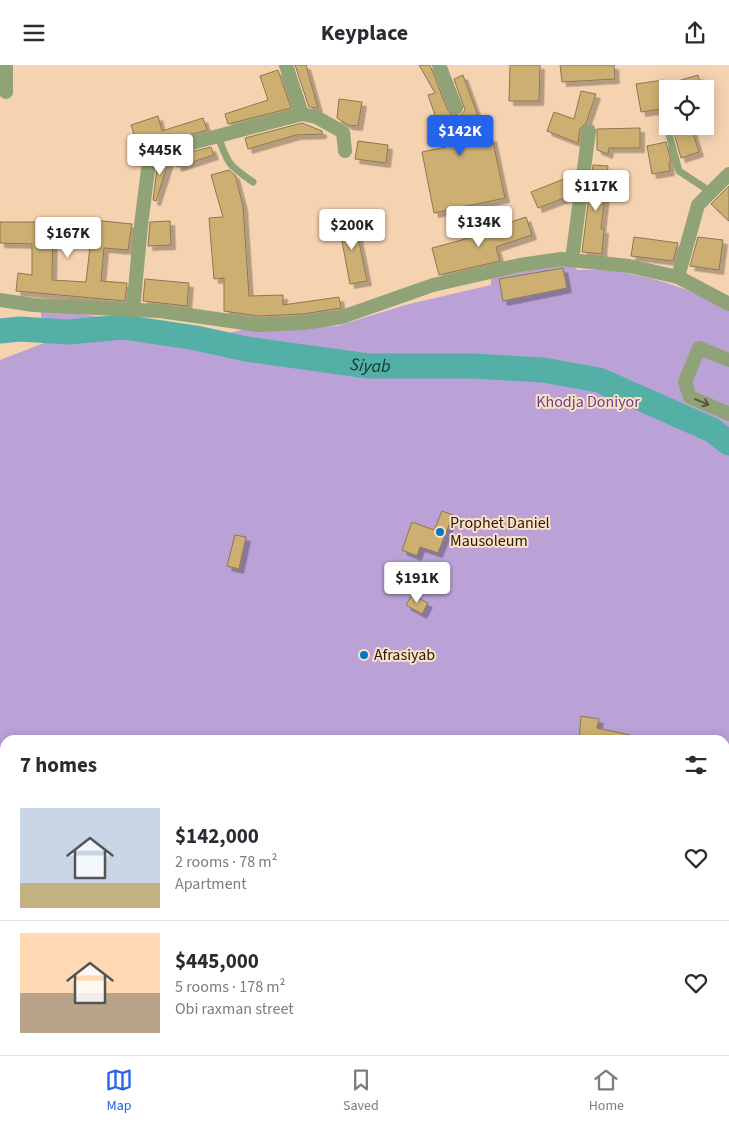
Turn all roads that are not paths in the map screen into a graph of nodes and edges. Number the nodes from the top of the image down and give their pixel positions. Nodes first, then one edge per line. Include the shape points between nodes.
1 (6, 65) edge
2 (286, 65) edge
3 (442, 66) edge
4 (6, 92) dead end
5 (456, 108) dead end
6 (302, 113) junction
7 (589, 131) dead end
8 (669, 135) edge
9 (218, 136) junction
10 (345, 151) dead end
11 (729, 175) edge
12 (253, 182) dead end
13 (711, 193) junction
14 (572, 260) junction
15 (678, 277) junction
16 (0, 299) edge
17 (729, 304) edge
18 (133, 311) junction
19 (729, 360) edge
20 (729, 414) edge

1 - 4 street
2 - 6 street
3 - 5 street
6 - 9 street
6 - 10 street via 343,132
7 - 14 street
8 - 13 lane via 679,171
9 - 12 lane via 227,162
9 - 18 street via 150,154
11 - 13 street
13 - 15 street via 698,205
14 - 15 street via 629,266
14 - 18 street via 520,265 433,285 342,317 304,323 259,325 160,311
15 - 17 street
16 - 18 street via 33,305
19 -> 20 street via 699,348 685,382 690,397

